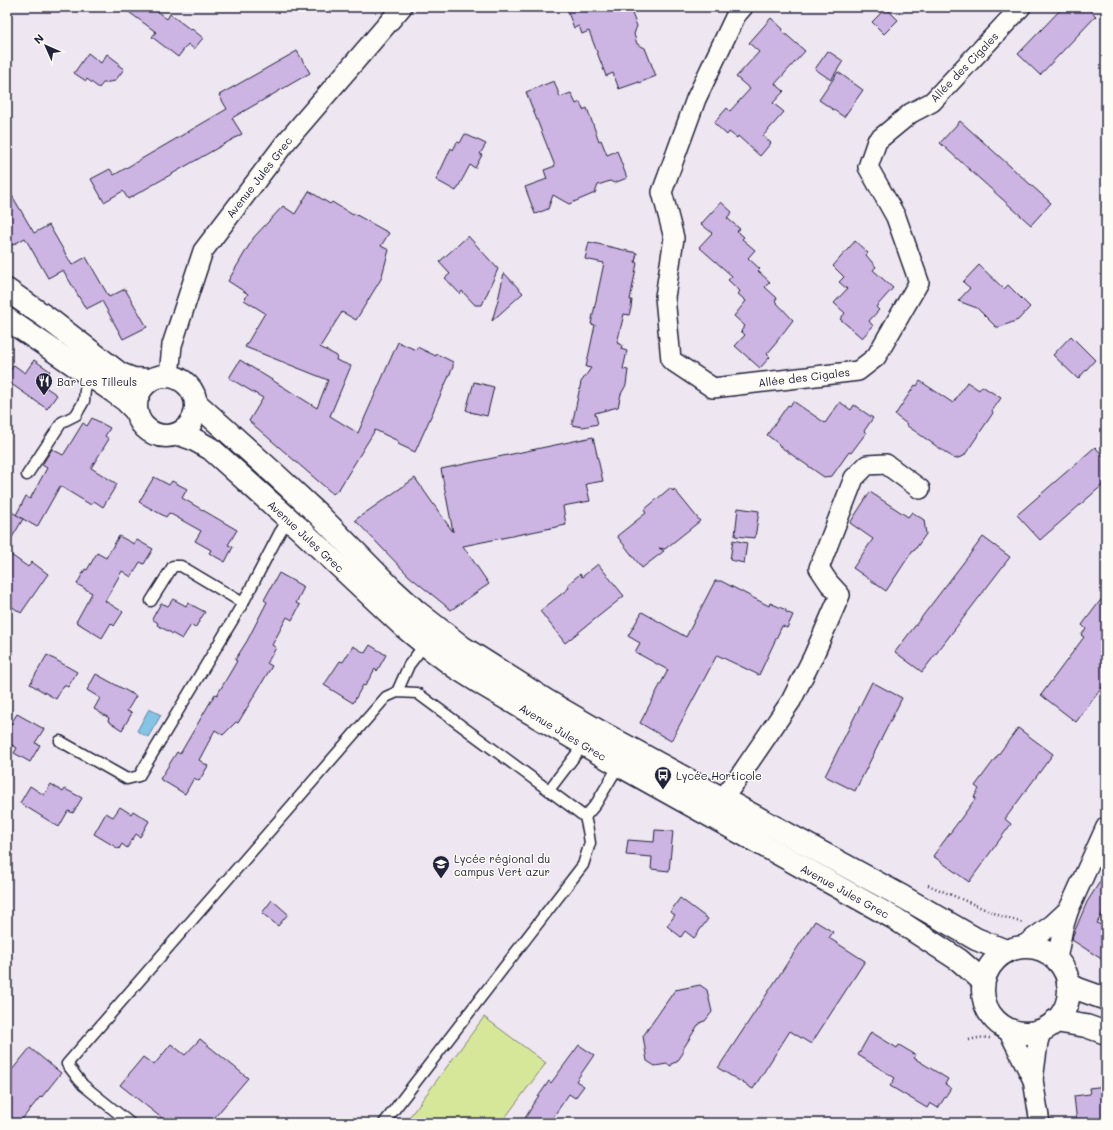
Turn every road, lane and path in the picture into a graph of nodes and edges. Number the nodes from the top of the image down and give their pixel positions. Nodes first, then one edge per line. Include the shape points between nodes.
1 (402, 7) edge
2 (743, 7) edge
3 (1021, 7) edge
4 (7, 290) edge
5 (9, 324) edge
6 (91, 376) junction
7 (159, 378) junction
8 (197, 404) junction
9 (136, 411) junction
10 (179, 434) junction
11 (27, 475) dead end
12 (920, 489) dead end
13 (289, 520) junction
14 (151, 601) dead end
15 (243, 602) junction
16 (425, 644) junction
17 (397, 692) junction
18 (60, 741) dead end
19 (584, 744) junction
20 (619, 765) junction
21 (549, 790) junction
22 (723, 798) junction
23 (585, 817) junction
24 (1106, 827) edge
25 (928, 885) dead end
26 (1070, 909) junction
27 (1023, 924) dead end
28 (1015, 949) junction
29 (1056, 959) junction
30 (983, 981) junction
31 (1068, 984) junction
32 (1106, 999) edge
33 (1049, 1025) junction
34 (1007, 1028) junction
35 (1106, 1033) edge
36 (1034, 1080) junction
37 (130, 1123) edge
38 (384, 1123) edge
39 (1040, 1123) edge

1 - 7 street, Avenue Jules Grec via 285,142 203,251
2 - 3 street, Allée des Cigales via 736,15 696,99 662,192 674,238 665,297 671,360 713,388 858,371 876,358 919,282 896,217 868,167 877,142 911,113 932,102
4 - 7 street via 120,374 133,379
5 - 6 street
6 - 9 street
6 - 11 lane via 85,390 84,401 76,415 62,422
7 - 8 street via 180,379 188,385
7 - 9 street via 141,388 136,399
8 - 10 street via 195,416 189,427
8 - 22 street, Avenue Jules Grec via 314,510 416,611 462,647 602,733
9 - 10 street via 139,422 156,436 168,437
10 - 13 street, Avenue Jules Grec via 211,449
12 - 22 street via 886,464 867,465 854,478 819,568 840,595 791,701
13 - 15 lane
13 - 16 street, Avenue Jules Grec via 377,603
14 - 15 lane via 173,566 181,566
15 - 18 lane via 139,776 127,779
16 - 17 lane via 409,665
16 - 19 street, Avenue Jules Grec via 482,684
17 - 21 lane via 417,693
17 - 37 lane via 386,696 68,1064 83,1085
19 - 20 street, Avenue Jules Grec
19 - 21 lane
20 - 23 lane via 596,804
20 - 30 street, Avenue Jules Grec via 894,918 959,960
21 - 23 lane
22 - 28 street, Avenue Jules Grec via 976,939
23 - 38 lane via 590,843 584,865
24 - 26 street
25 - 27 path
26 - 28 street via 1053,924
26 - 29 street
28 - 29 street via 1036,948
28 - 30 street via 995,959
29 - 31 street via 1064,971
30 - 34 street via 982,992 988,1011 996,1021
31 - 32 street
31 - 33 street via 1064,1010
33 - 34 street via 1030,1032 1018,1032
33 - 35 street via 1086,1026
33 - 36 street via 1038,1042
34 - 36 street
36 - 39 street

